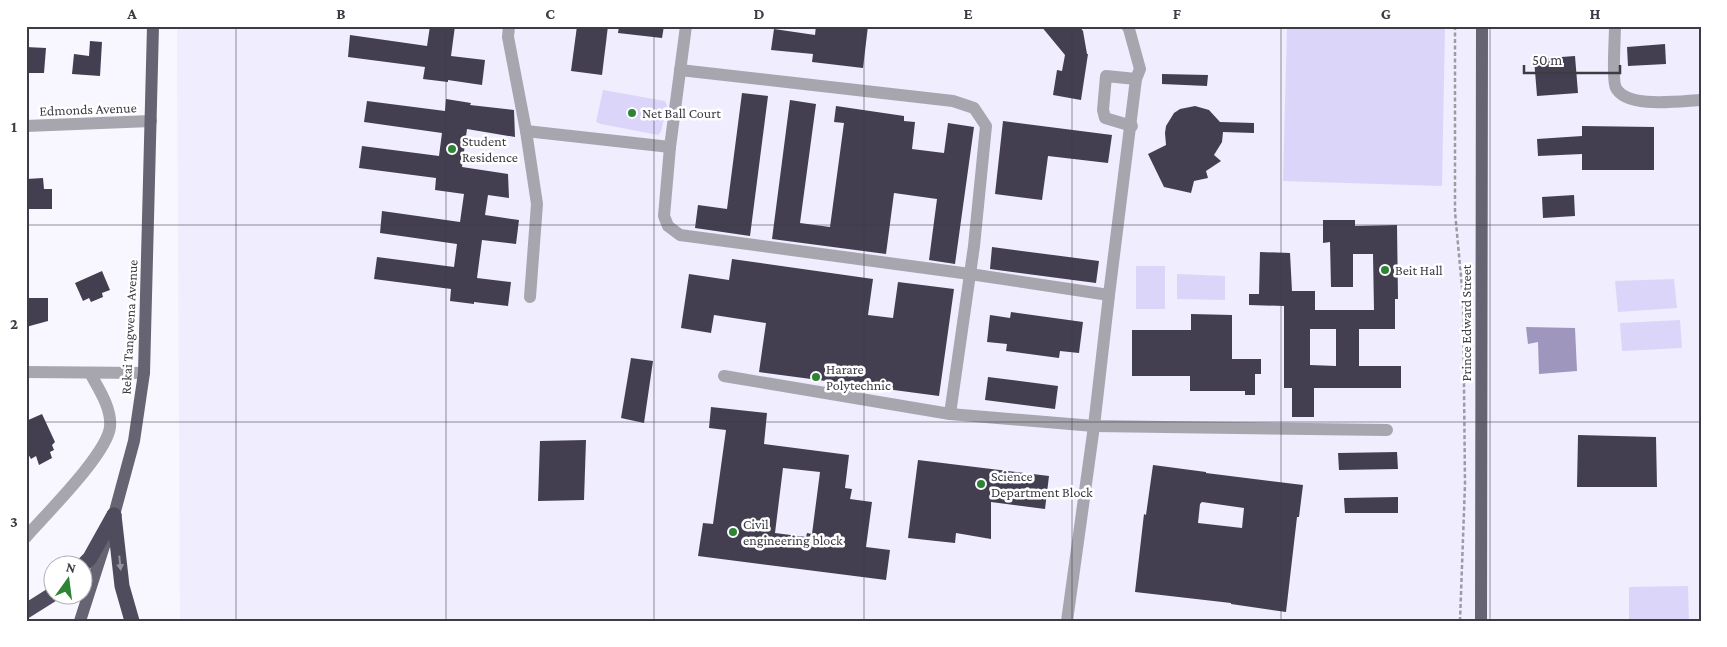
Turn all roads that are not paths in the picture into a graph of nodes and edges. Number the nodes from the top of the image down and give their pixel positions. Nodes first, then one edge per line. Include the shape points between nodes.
1 (153, 26) edge
2 (509, 26) edge
3 (686, 26) edge
4 (1127, 26) edge
5 (1482, 26) edge
6 (1615, 26) edge
7 (680, 70) junction
8 (1136, 79) junction
9 (1701, 100) edge
10 (151, 121) junction
11 (26, 126) edge
12 (1132, 126) junction
13 (526, 131) junction
14 (670, 147) junction
15 (970, 274) junction
16 (1109, 295) junction
17 (530, 296) dead end
18 (26, 372) edge
19 (90, 373) junction
20 (144, 373) junction
21 (724, 376) dead end
22 (950, 414) junction
23 (1094, 426) junction
24 (1387, 430) dead end
25 (114, 514) junction
26 (26, 537) edge
27 (92, 554) edge
28 (42, 601) edge
29 (26, 611) edge
30 (80, 621) edge
31 (132, 621) edge
32 (1067, 621) edge
33 (1481, 621) edge

1 - 10 main road, Rekai Tangwena Avenue
2 - 13 street via 508,37
3 - 7 street
4 - 8 street via 1140,69
5 - 33 main road, Prince Edward Street
6 - 9 street via 1615,87 1623,96 1642,102
7 - 14 street
7 - 15 street via 953,101 974,108 986,126
8 - 12 street
8 - 12 street via 1106,76 1103,110 1105,118
10 - 11 street, Edmonds Avenue
10 - 20 main road, Rekai Tangwena Avenue
12 - 16 street
13 - 14 street
13 - 17 street via 537,204
14 - 15 street via 664,216 668,226 680,235
15 - 16 street
15 - 22 street
16 - 23 street
18 - 19 street
19 - 20 street
19 - 26 street via 108,406 110,427 96,457
20 - 25 main road, Rekai Tangwena Avenue via 134,441
21 - 22 street
22 - 23 street
23 - 24 street
23 - 32 street
25 - 27 highway
25 - 30 main road, Rekai Tangwena Avenue
25 -> 31 highway via 122,586
28 - 29 highway

